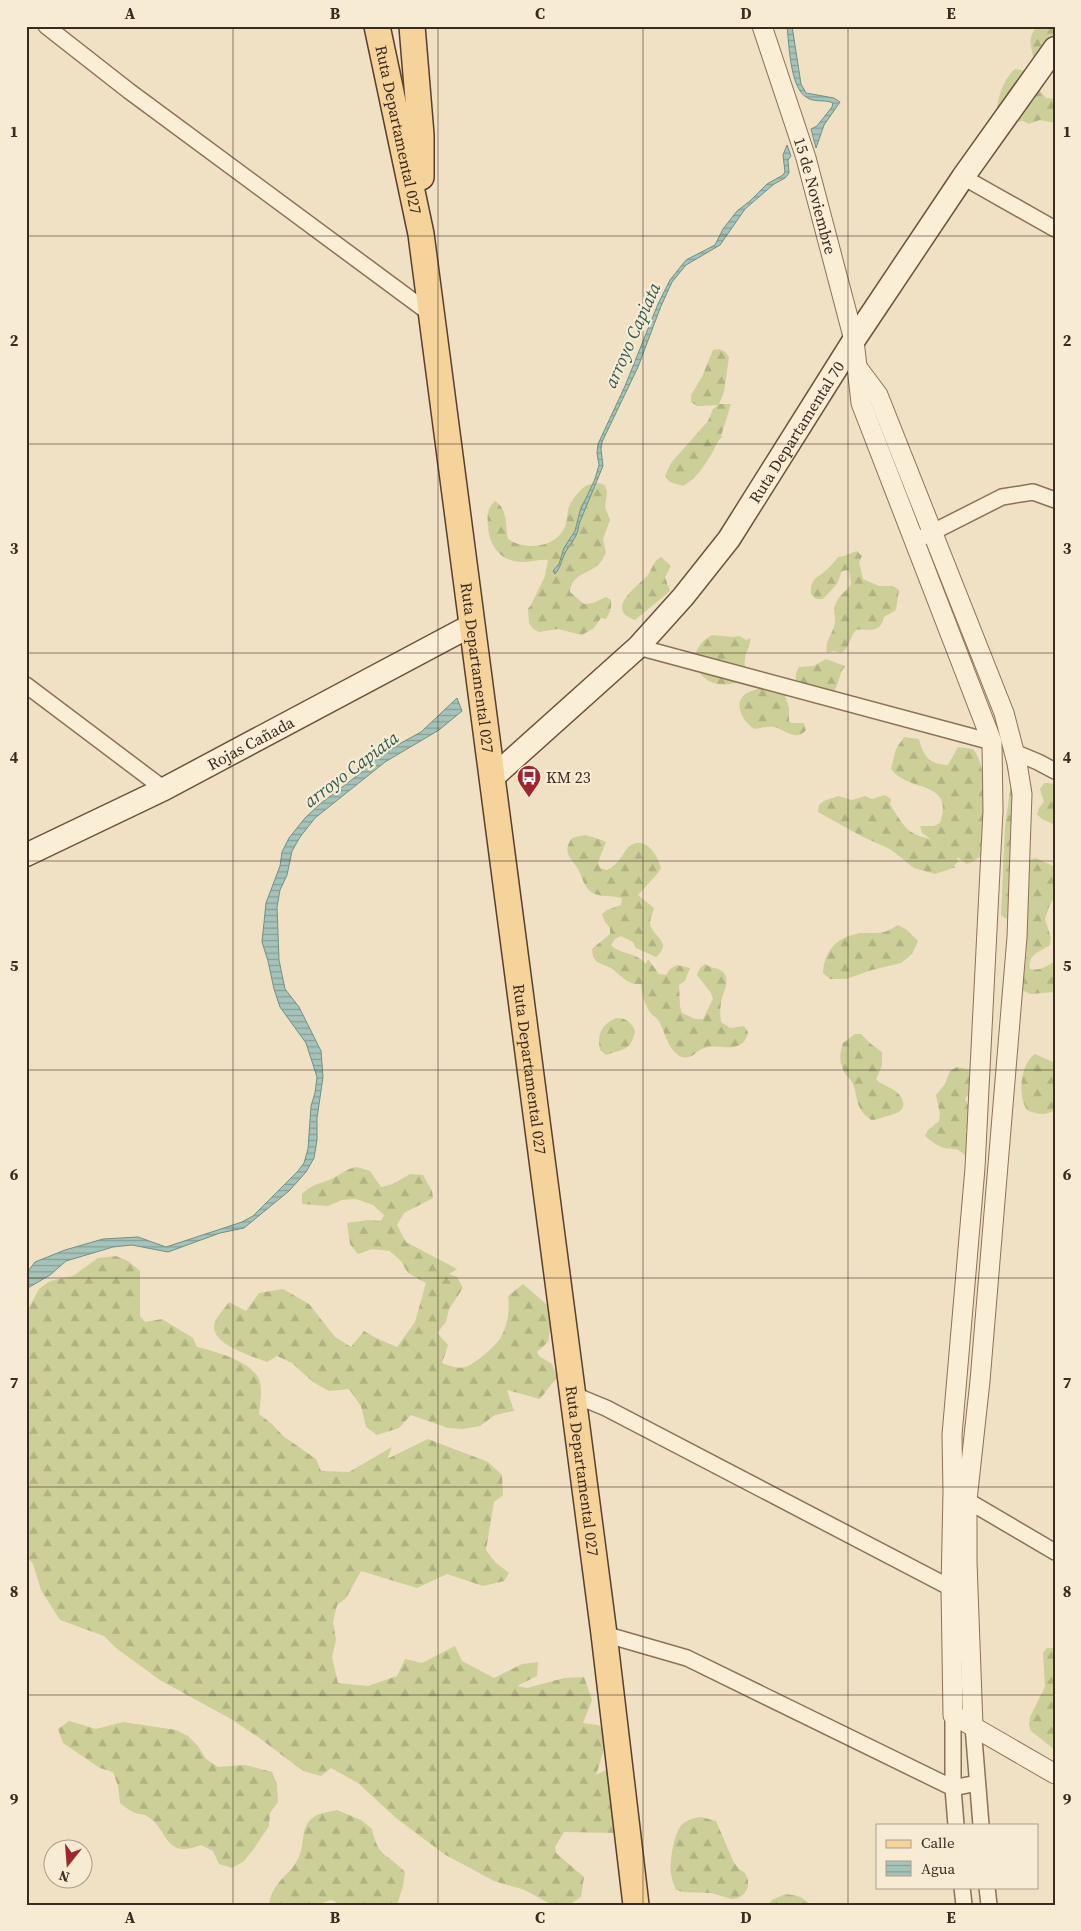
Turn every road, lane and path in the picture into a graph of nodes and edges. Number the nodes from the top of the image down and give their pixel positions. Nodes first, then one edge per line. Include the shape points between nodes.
1 (46, 26) edge
2 (377, 26) edge
3 (412, 26) edge
4 (762, 26) edge
5 (1055, 48) edge
6 (963, 177) junction
7 (1055, 229) edge
8 (421, 234) junction
9 (432, 315) junction
10 (854, 340) junction
11 (856, 366) junction
12 (1055, 500) edge
13 (932, 533) junction
14 (915, 541) junction
15 (472, 625) junction
16 (638, 646) junction
17 (26, 685) edge
18 (992, 742) junction
19 (1014, 752) junction
20 (1055, 771) edge
21 (492, 778) junction
22 (164, 790) junction
23 (26, 855) edge
24 (572, 1394) junction
25 (960, 1496) junction
26 (1055, 1552) edge
27 (951, 1588) junction
28 (604, 1634) junction
29 (953, 1715) junction
30 (973, 1726) junction
31 (1055, 1774) edge
32 (977, 1784) junction
33 (952, 1788) junction
34 (956, 1824) edge
35 (981, 1824) edge
36 (962, 1888) edge
37 (987, 1888) edge
38 (636, 1905) edge
39 (964, 1905) edge
40 (989, 1905) edge

1 - 9 street
2 - 8 main road, Ruta Departamental 027
3 - 8 main road, Ruta Departamental 027 via 421,135
4 - 10 street, 15 de Noviembre via 806,158
5 - 6 main road, Ruta Departamental 70
6 - 7 street
6 - 10 main road, Ruta Departamental 70
8 - 9 main road, Ruta Departamental 027
9 - 15 main road, Ruta Departamental 027
10 - 11 street, 15 de Noviembre
10 - 16 main road, Ruta Departamental 70 via 729,539
11 - 13 street via 878,395
11 - 14 street, 15 de Noviembre via 861,403
12 - 13 street via 1033,492 1002,497
13 - 14 street
13 - 19 street via 1004,713
14 - 18 street, 15 de Noviembre
15 - 21 main road, Ruta Departamental 027
15 - 22 main road, Rojas Cañada
16 - 18 street
16 - 21 main road, Ruta Departamental 70
17 - 22 street
18 - 25 street via 992,820 975,1168 952,1435
19 - 20 street
19 - 25 street via 1022,794 1016,937 980,1382
21 - 24 main road, Ruta Departamental 027
22 - 23 main road, Rojas Cañada
24 - 27 street via 599,1404
24 - 28 main road, Ruta Departamental 027
25 - 26 street
25 - 27 street
25 - 30 street via 967,1562
27 - 29 street
28 - 33 street via 687,1658
28 - 38 main road, Ruta Departamental 027
29 - 30 street
29 - 33 street
30 - 31 street
30 - 32 street
32 - 33 street
32 - 35 street
33 - 34 street
36 - 39 street
37 - 40 street

